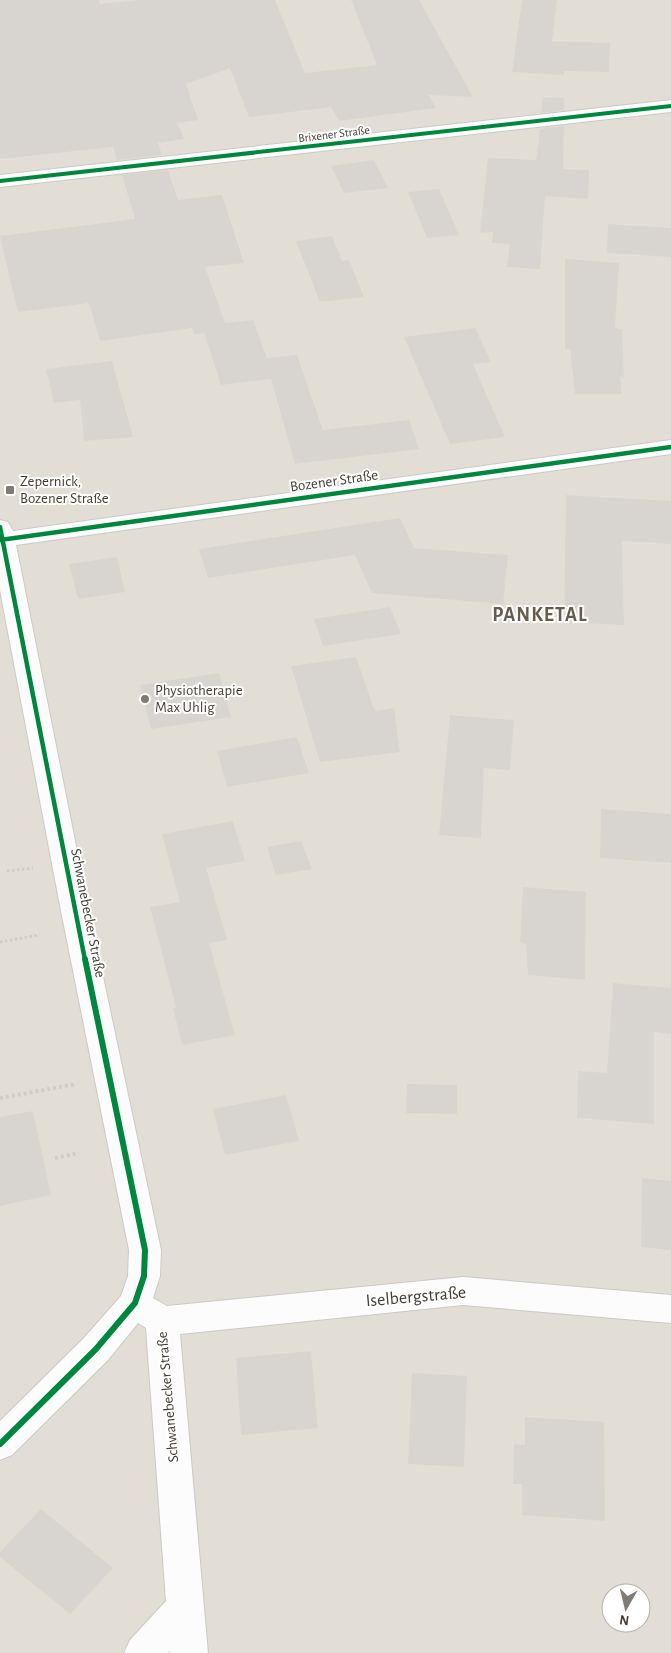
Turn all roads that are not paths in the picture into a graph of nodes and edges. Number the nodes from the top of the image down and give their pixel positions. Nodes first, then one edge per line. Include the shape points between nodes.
1 (671, 106) edge
2 (0, 181) edge
3 (671, 447) edge
4 (1, 536) edge
5 (671, 1309) edge
6 (148, 1312) junction
7 (0, 1444) edge
8 (186, 1606) junction
9 (143, 1653) edge
10 (189, 1653) edge

1 - 2 street, Brixener Straße
3 - 4 street, Bozener Straße
4 - 6 street, Schwanebecker Straße via 145,1250
5 - 6 street, Iselbergstraße via 463,1291
6 - 7 street via 96,1349
6 - 8 street, Schwanebecker Straße
8 - 9 street
8 - 10 street, Schwanebecker Straße

